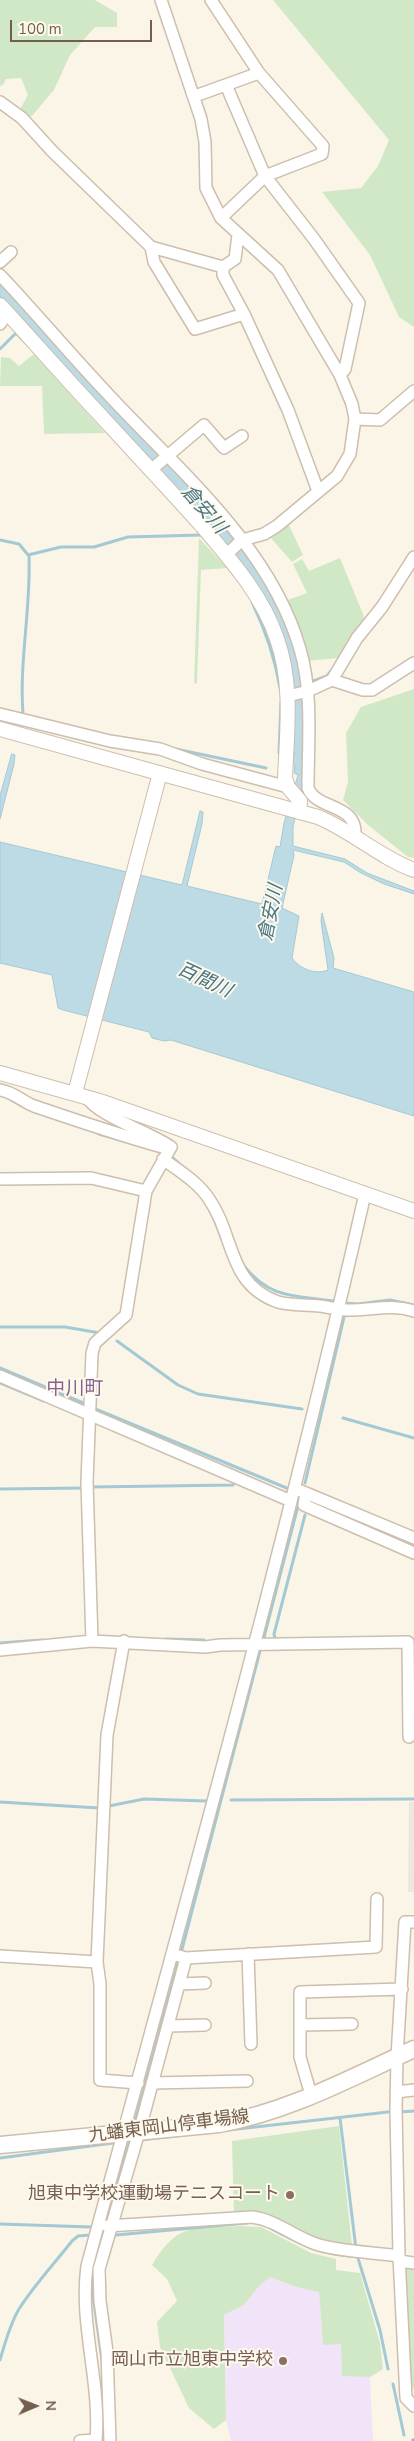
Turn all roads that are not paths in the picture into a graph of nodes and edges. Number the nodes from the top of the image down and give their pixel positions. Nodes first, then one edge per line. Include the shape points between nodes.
1 (161, 0) edge
2 (211, 0) edge
3 (259, 73) junction
4 (226, 85) junction
5 (195, 96) junction
6 (0, 102) edge
7 (265, 176) junction
8 (220, 218) junction
9 (238, 234) junction
10 (151, 247) junction
11 (11, 252) dead end
12 (0, 262) edge
13 (223, 267) junction
14 (1, 277) edge
15 (2, 314) edge
16 (244, 314) junction
17 (340, 375) junction
18 (414, 391) edge
19 (355, 419) junction
20 (242, 436) dead end
21 (166, 456) junction
22 (153, 467) junction
23 (318, 491) junction
24 (242, 540) junction
25 (228, 554) junction
26 (414, 557) edge
27 (414, 663) edge
28 (332, 680) junction
29 (307, 685) junction
30 (288, 696) junction
31 (0, 714) edge
32 (0, 729) edge
33 (160, 772) junction
34 (288, 787) junction
35 (299, 812) junction
36 (354, 838) junction
37 (414, 870) edge
38 (0, 1073) edge
39 (0, 1090) edge
40 (81, 1095) junction
41 (170, 1149) junction
42 (164, 1159) junction
43 (0, 1179) edge
44 (146, 1191) junction
45 (365, 1194) junction
46 (414, 1211) edge
47 (344, 1310) junction
48 (414, 1311) edge
49 (0, 1376) edge
50 (89, 1412) junction
51 (295, 1489) junction
52 (306, 1493) junction
53 (291, 1501) junction
54 (414, 1538) edge
55 (414, 1553) edge
56 (92, 1641) junction
57 (124, 1641) junction
58 (260, 1644) junction
59 (0, 1650) edge
60 (409, 1737) dead end
61 (377, 1899) dead end
62 (414, 1922) edge
63 (248, 1954) junction
64 (0, 1956) edge
65 (179, 1956) junction
66 (97, 1962) junction
67 (205, 1983) dead end
68 (179, 1984) junction
69 (402, 1989) junction
70 (352, 2024) dead end
71 (205, 2025) dead end
72 (300, 2025) junction
73 (168, 2026) junction
74 (251, 2044) dead end
75 (414, 2049) edge
76 (397, 2057) junction
77 (247, 2081) dead end
78 (138, 2083) junction
79 (152, 2083) junction
80 (414, 2090) edge
81 (396, 2092) junction
82 (311, 2095) junction
83 (134, 2135) junction
84 (0, 2145) edge
85 (105, 2226) junction
86 (399, 2259) junction
87 (414, 2263) edge
88 (102, 2381) junction
89 (414, 2406) edge
90 (80, 2441) edge
91 (96, 2441) edge
92 (110, 2441) edge

1 - 5 street
2 - 3 street
3 - 4 street
3 - 7 street via 323,146 322,154
4 - 5 street
4 - 7 street
5 - 8 street via 205,142 206,188
6 - 10 street via 22,118 100,200
7 - 8 street
7 - 17 street via 359,303 345,369
8 - 9 street
9 - 13 street via 235,258
9 - 17 street via 278,270
10 - 13 street
10 - 16 street via 154,262 195,329
11 - 12 street
13 - 16 street via 223,275
14 - 21 street
15 - 22 street
16 - 23 street via 288,410
17 - 19 street
18 - 19 street via 380,420
19 - 23 street via 350,454 337,476
20 - 21 street via 224,448 204,425
21 - 22 street
21 - 24 street
22 - 25 street
23 - 24 street via 264,534
24 - 25 street
24 - 29 street via 275,588 292,624
25 - 30 street via 271,623 284,661
26 - 28 street
27 - 28 street via 372,690
28 - 29 street
29 - 30 street
29 - 36 street via 308,788 314,798 335,806 350,818 356,828
30 - 34 street via 285,778
31 - 34 street via 110,741 160,749
32 - 33 street
33 - 35 street
33 - 40 street via 79,1075
34 - 35 street via 300,801
35 - 36 street via 332,823
36 - 37 street
38 - 40 street
39 - 41 street via 32,1105
40 - 41 street via 99,1110 159,1139
40 - 45 street
41 - 42 street
42 - 44 street
42 - 47 street via 210,1199 222,1223 235,1264 252,1286 279,1302
43 - 44 street via 91,1178
44 - 50 street via 126,1316 94,1343
45 - 46 street
45 - 47 street
47 - 48 street via 389,1307
47 - 51 street
49 - 50 street
50 - 53 street
50 - 56 street via 88,1553
51 - 52 street
51 - 53 street
52 - 54 street
52 - 55 street via 304,1505
53 - 58 street
56 - 57 street
56 - 59 street
57 - 58 street via 189,1646
57 - 66 street via 107,1735
58 - 60 street via 408,1642
58 - 65 street
61 - 63 street via 376,1947
62 - 69 street via 405,1922
63 - 65 street
63 - 74 street
64 - 66 street
65 - 68 street
65 - 78 street
66 - 78 street via 100,2080
67 - 68 street
68 - 73 street
69 - 72 street via 300,1992
69 - 76 street
70 - 72 street
71 - 73 street
72 - 82 street via 300,2057
73 - 79 street
75 - 76 main road, 九蟠東岡山停車場線
76 - 81 street
76 - 82 main road, 九蟠東岡山停車場線
77 - 79 street
78 - 83 street
79 - 83 street
80 - 81 street
81 - 86 street
82 - 83 main road, 九蟠東岡山停車場線 via 274,2111 237,2121
83 - 84 main road, 九蟠東岡山停車場線
83 - 85 street
85 - 86 street via 252,2217 273,2222 318,2244
85 - 88 street via 98,2279
86 - 87 street
86 - 89 street via 406,2398
88 - 91 street
88 - 92 street
90 - 91 street

